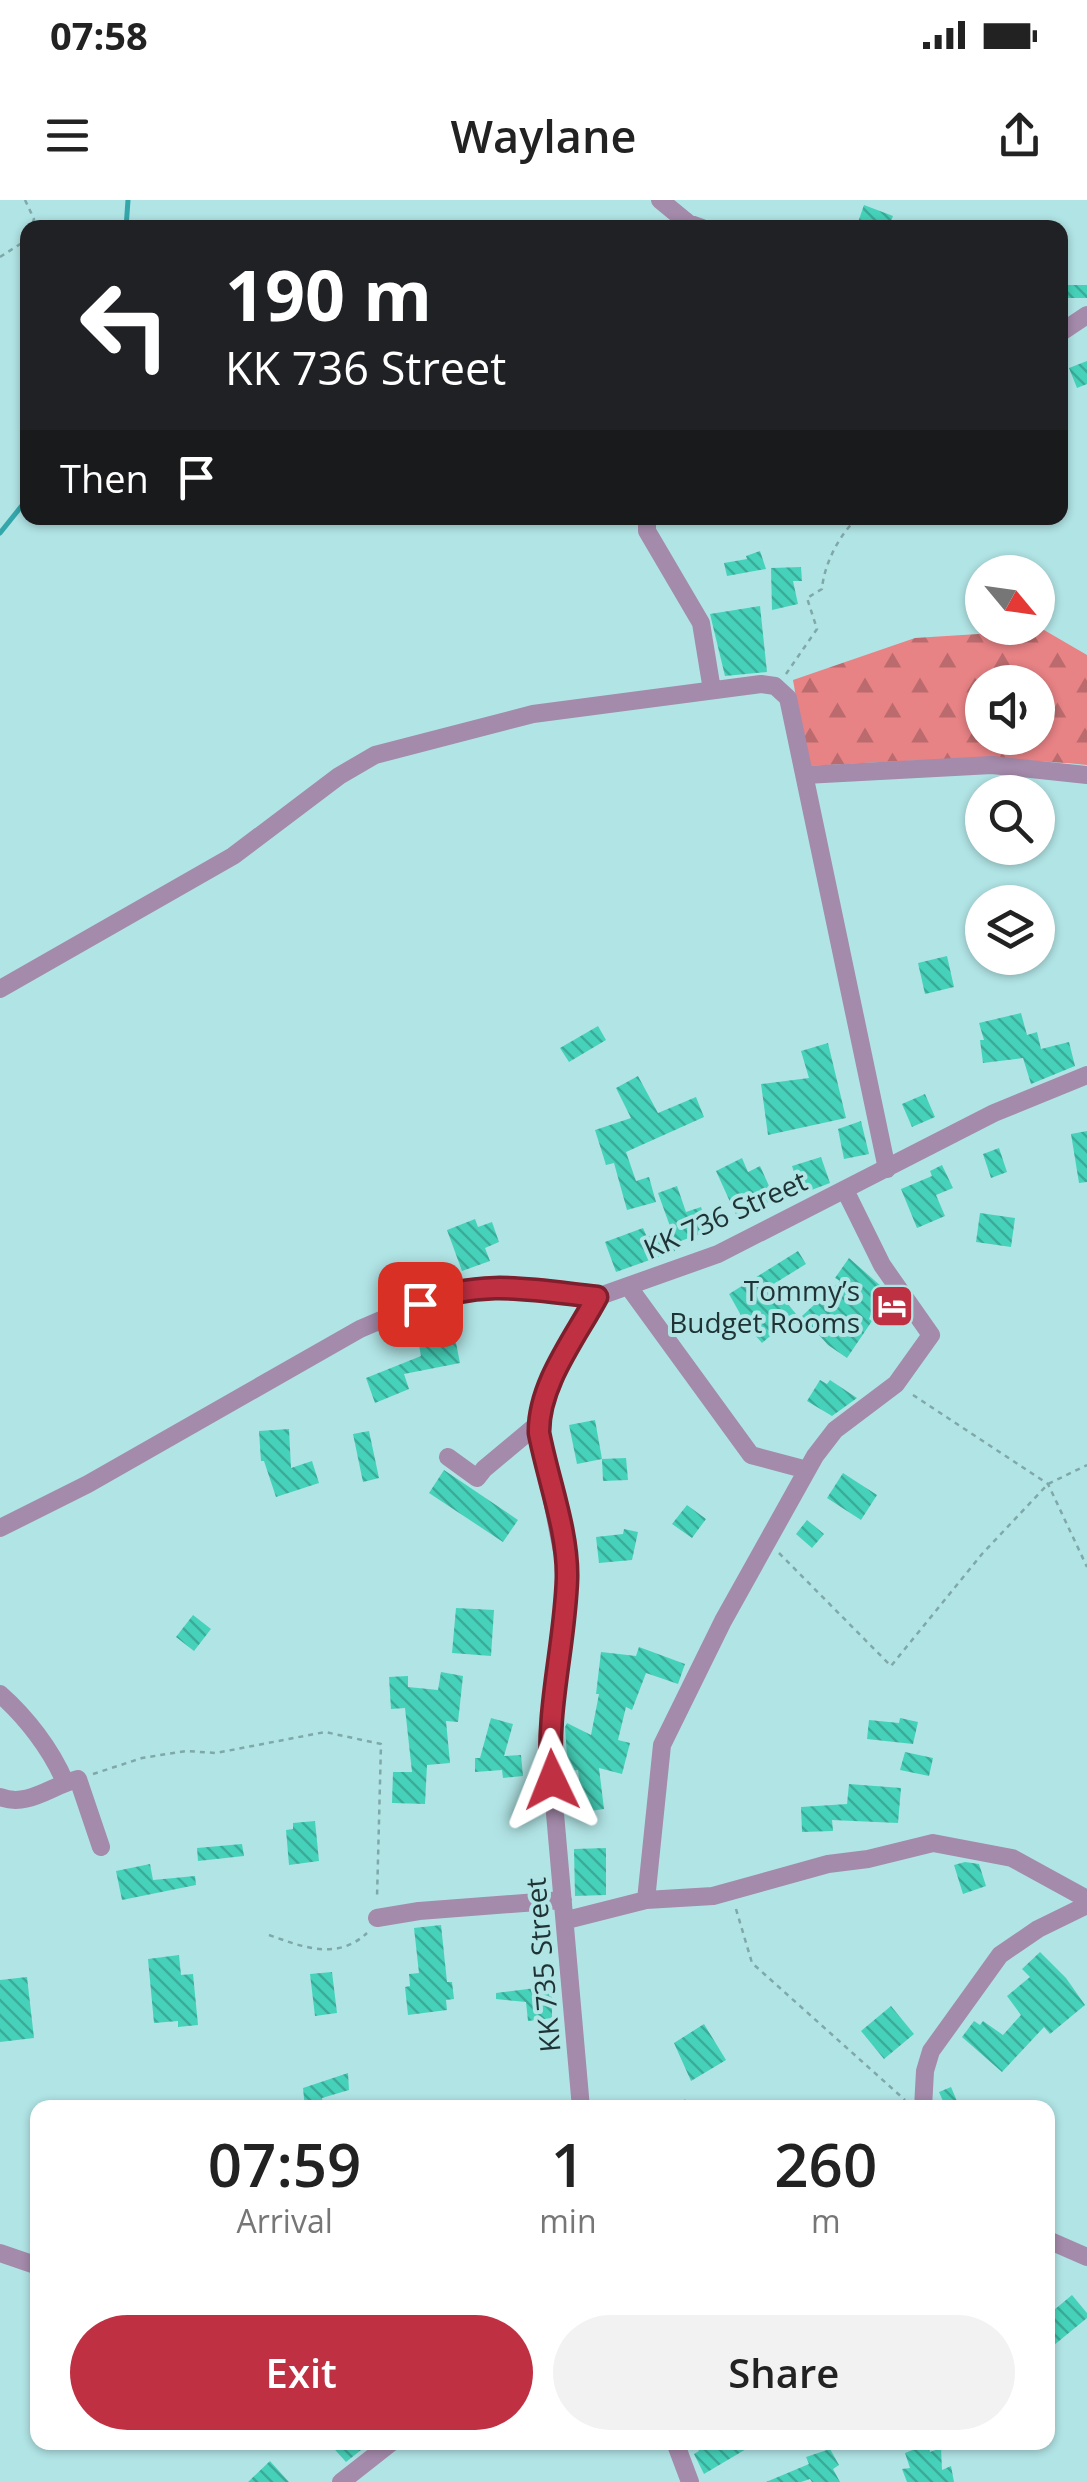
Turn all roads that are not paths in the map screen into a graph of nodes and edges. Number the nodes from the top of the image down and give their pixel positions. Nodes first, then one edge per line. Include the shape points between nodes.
1 (660, 200) edge
2 (684, 220) edge
3 (647, 525) edge
4 (712, 690) junction
5 (805, 774) junction
6 (1087, 775) edge
7 (0, 989) edge
8 (1087, 1075) edge
9 (887, 1169) junction
10 (845, 1190) junction
11 (628, 1286) junction
12 (597, 1297) junction
13 (539, 1423) junction
14 (448, 1457) dead end
15 (807, 1470) junction
16 (0, 1528) edge
17 (0, 1694) edge
18 (71, 1780) junction
19 (0, 1797) edge
20 (101, 1848) dead end
21 (563, 1900) junction
22 (646, 1900) junction
23 (1087, 1902) edge
24 (377, 1918) road end
25 (567, 1920) junction
26 (580, 2100) edge
27 (923, 2100) edge
28 (1055, 2243) edge
29 (0, 2253) edge
30 (1087, 2258) edge
31 (30, 2263) edge
32 (382, 2450) edge
33 (678, 2450) edge
34 (341, 2482) edge
35 (690, 2482) edge

1 - 2 street
3 - 4 street via 701,623
4 - 5 street via 775,686 785,696
4 - 7 street via 534,714 374,755 233,856
5 - 6 street via 992,765
5 - 9 street
8 - 9 street, KK 736 Street via 994,1113
9 - 10 street, KK 736 Street
10 - 11 street, KK 736 Street via 718,1254
10 - 15 street via 882,1265 931,1336 896,1384 835,1430
11 - 12 street, KK 736 Street
11 - 15 street via 751,1455
12 - 13 street, KK 735 Street via 546,1392
12 - 16 street, KK 736 Street via 492,1286 450,1292 360,1329
13 - 14 street via 477,1478
13 - 21 street, KK 735 Street via 567,1577 550,1757
15 - 22 street via 662,1745
17 - 18 street
18 - 19 street via 36,1797
18 - 20 street
21 - 24 street
21 - 25 street, KK 735 Street
22 - 23 street via 713,1896 934,1842 1012,1858
22 - 25 street
23 - 27 street via 1000,1955 931,2051
25 - 26 street, KK 735 Street
28 - 30 street
29 - 31 street
32 - 34 street
33 - 35 street

